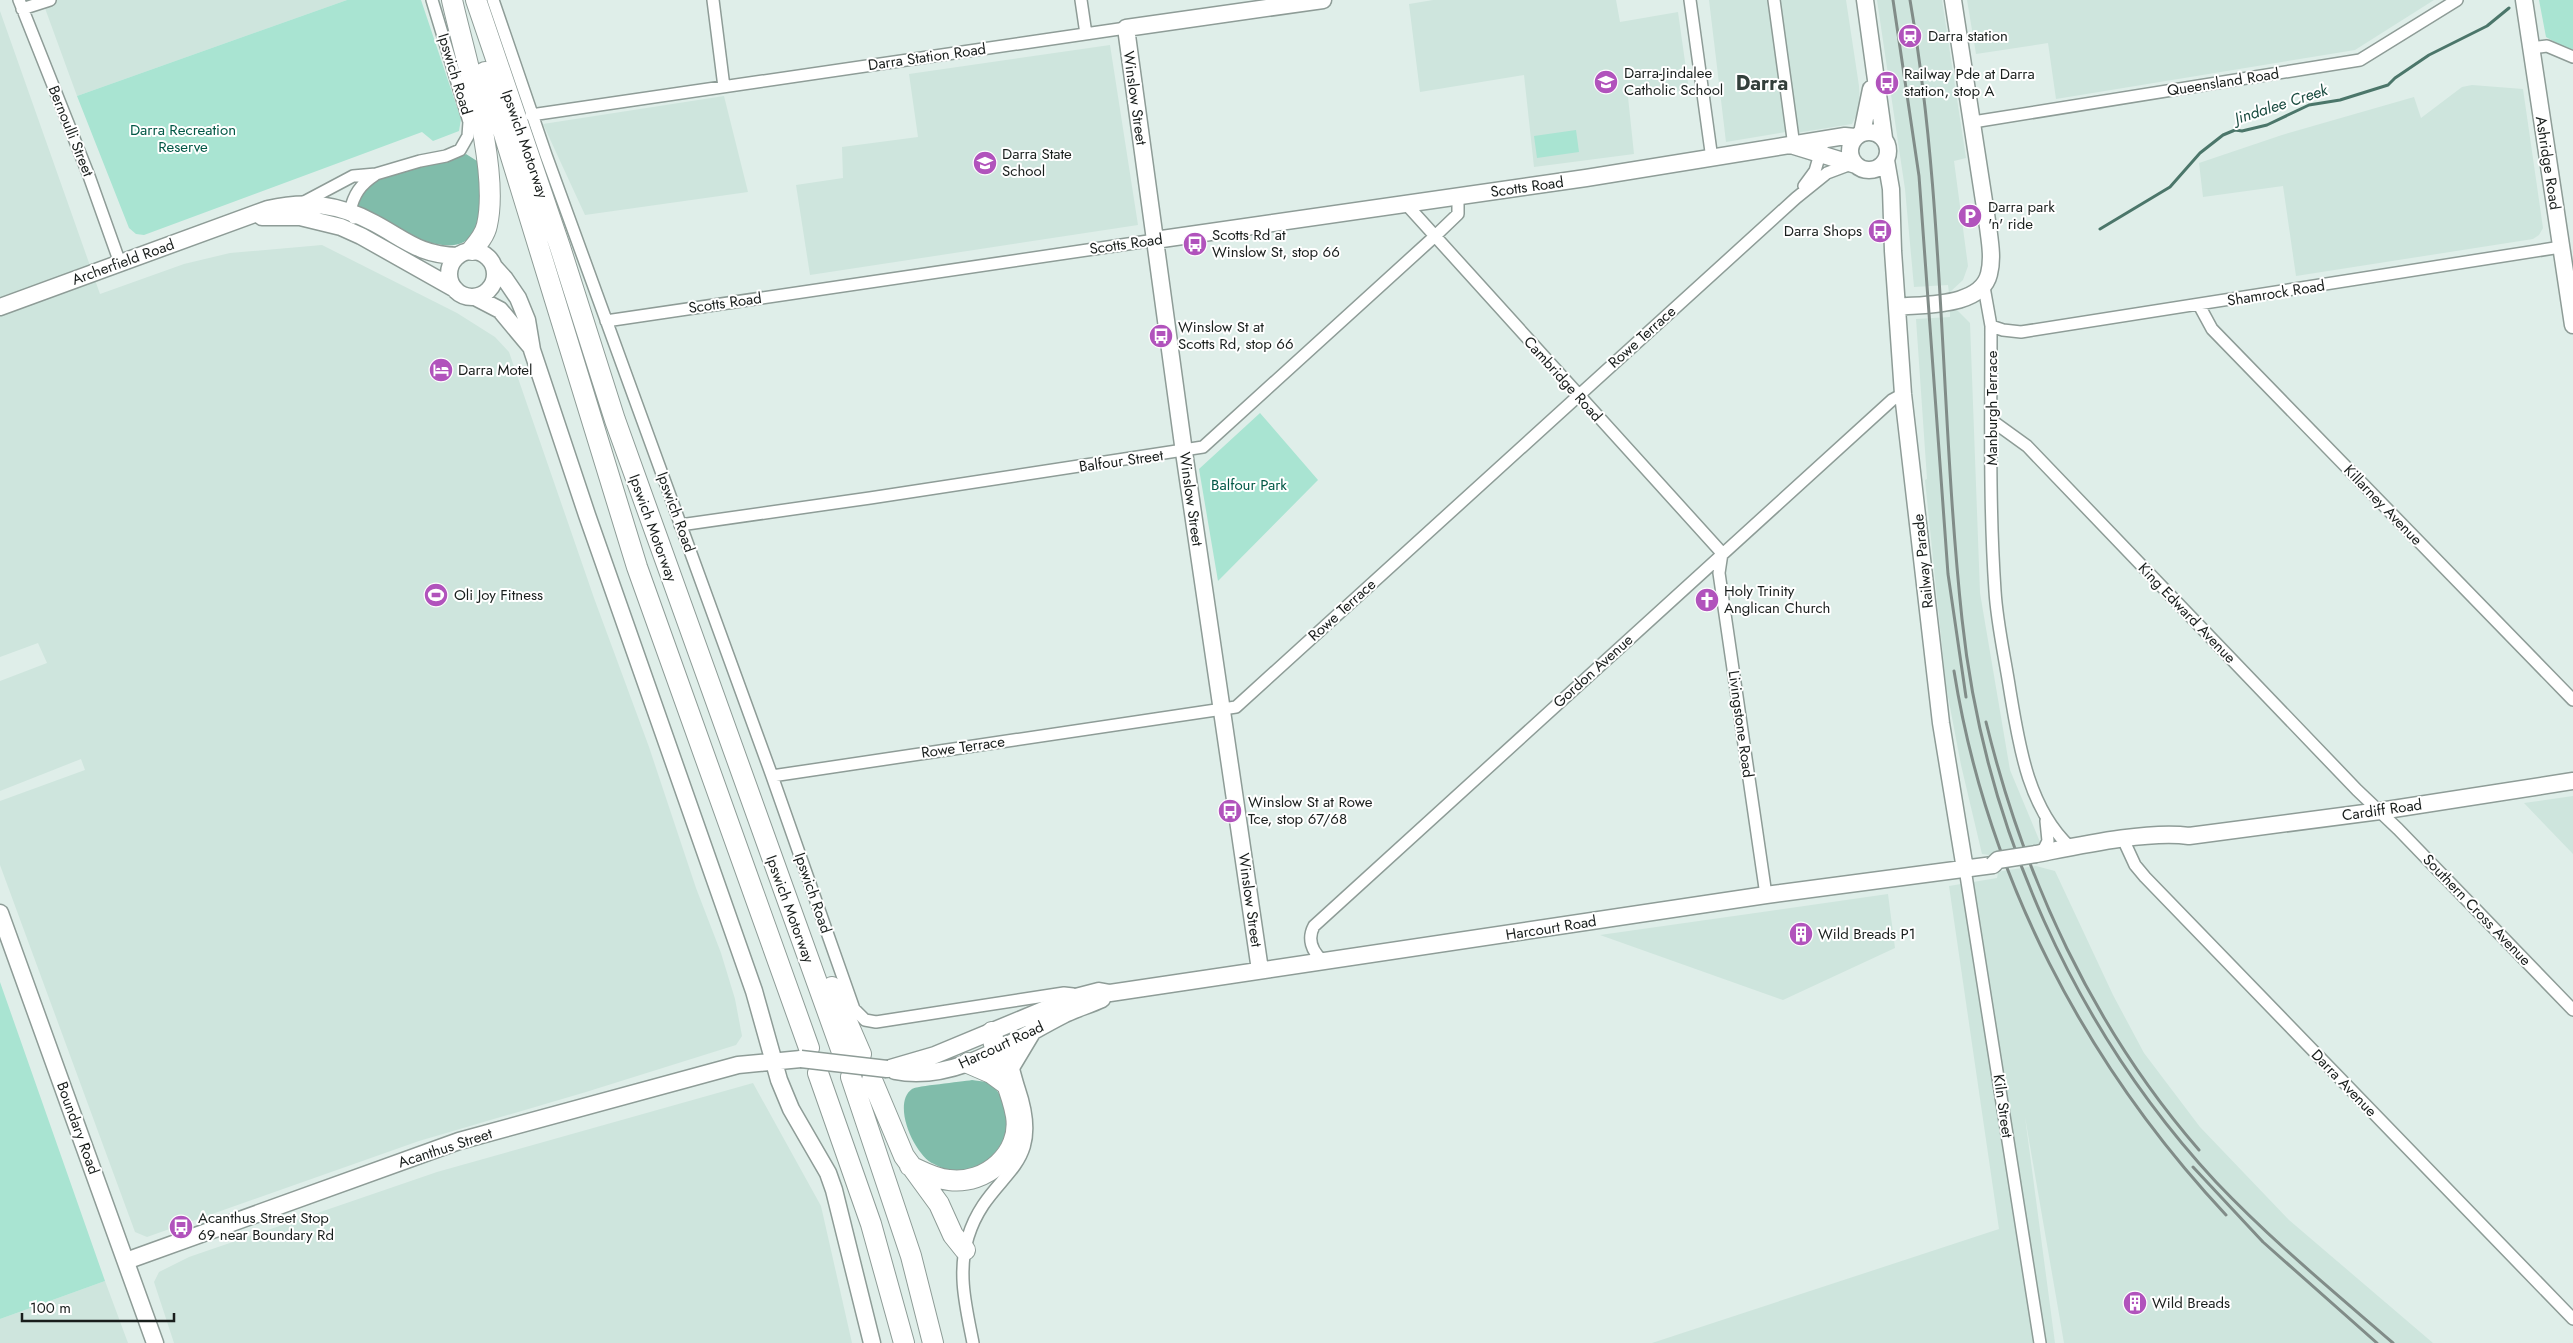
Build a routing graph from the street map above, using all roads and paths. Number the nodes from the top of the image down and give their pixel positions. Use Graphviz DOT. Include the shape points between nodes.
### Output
graph roads {
  1 [pos="50,0"];
  2 [pos="432,0"];
  3 [pos="452,0"];
  4 [pos="462,0"];
  5 [pos="476,0"];
  6 [pos="493,0"];
  7 [pos="713,0"];
  8 [pos="723,0"];
  9 [pos="1080,0"];
  10 [pos="1323,0"];
  11 [pos="1690,0"];
  12 [pos="1774,0"];
  13 [pos="1865,0"];
  14 [pos="1952,0"];
  15 [pos="2457,0"];
  16 [pos="2524,0"];
  17 [pos="20,4"];
  18 [pos="1268,4"];
  19 [pos="717,17"];
  20 [pos="1126,28"];
  21 [pos="1086,34"];
  22 [pos="2531,48"];
  23 [pos="2573,57"];
  24 [pos="1874,69"];
  25 [pos="724,86"];
  26 [pos="531,115"];
  27 [pos="1973,122"];
  28 [pos="1859,135"];
  29 [pos="1884,138"];
  30 [pos="1794,146"];
  31 [pos="1823,146"];
  32 [pos="1712,159"];
  33 [pos="1854,165"];
  34 [pos="1880,165"];
  35 [pos="376,174"];
  36 [pos="1458,197"];
  37 [pos="1796,198"];
  38 [pos="302,203"];
  39 [pos="1406,204"];
  40 [pos="350,211"];
  41 [pos="245,217"];
  42 [pos="361,236"];
  43 [pos="1434,237"];
  44 [pos="1155,240"];
  45 [pos="2561,247"];
  46 [pos="465,253"];
  47 [pos="120,263"];
  48 [pos="495,268"];
  49 [pos="1984,287"];
  50 [pos="455,289"];
  51 [pos="475,297"];
  52 [pos="2199,305"];
  53 [pos="0,307"];
  54 [pos="1897,307"];
  55 [pos="606,321"];
  56 [pos="2573,325"];
  57 [pos="1991,326"];
  58 [pos="532,350"];
  59 [pos="1903,394"];
  60 [pos="1578,395"];
  61 [pos="1991,420"];
  62 [pos="1184,452"];
  63 [pos="680,525"];
  64 [pos="1722,553"];
  65 [pos="2573,700"];
  66 [pos="1222,708"];
  67 [pos="772,776"];
  68 [pos="2573,781"];
  69 [pos="2380,811"];
  70 [pos="2044,814"];
  71 [pos="2126,845"];
  72 [pos="2070,847"];
  73 [pos="2038,856"];
  74 [pos="1965,869"];
  75 [pos="1766,895"];
  76 [pos="0,913"];
  77 [pos="1322,960"];
  78 [pos="1260,970"];
  79 [pos="1110,993"];
  80 [pos="1080,996"];
  81 [pos="2573,1010"];
  82 [pos="865,1020"];
  83 [pos="1033,1031"];
  84 [pos="996,1042"];
  85 [pos="805,1053"];
  86 [pos="851,1053"];
  87 [pos="772,1060"];
  88 [pos="968,1063"];
  89 [pos="818,1073"];
  90 [pos="879,1074"];
  91 [pos="1009,1075"];
  92 [pos="851,1077"];
  93 [pos="910,1166"];
  94 [pos="965,1250"];
  95 [pos="126,1262"];
  96 [pos="2573,1319"];
  97 [pos="155,1343"];
  98 [pos="872,1343"];
  99 [pos="904,1343"];
  100 [pos="934,1343"];
  101 [pos="973,1343"];
  102 [pos="2040,1343"];
  1 -- 17 [label="street"];
  2 -- 35 [label="street, Ipswich Road" via="469,122 468,136 460,150 446,156"];
  3 -- 46 [label="highway" via="478,112 488,173 487,226"];
  4 -- 85 [label="highway, Ipswich Motorway" via="637,567"];
  5 -- 86 [label="highway, Ipswich Motorway" via="615,420 800,934 814,945"];
  6 -- 26 [label="street, Ipswich Road"];
  7 -- 19 [label="street"];
  8 -- 19 [label="street"];
  9 -- 21 [label="street"];
  10 -- 18 [label="street, Darra Station Road"];
  11 -- 32 [label="street"];
  12 -- 30 [label="street"];
  13 -- 24 [label="street"];
  14 -- 27 [label="street, Manburgh Terrace"];
  15 -- 27 [label="street, Queensland Road" via="2360,60"];
  16 -- 22 [label="street, Ashridge Road"];
  17 -- 47 [label="street, Bernoulli Street"];
  18 -- 20 [label="street, Darra Station Road"];
  19 -- 25 [label="street"];
  20 -- 21 [label="street, Darra Station Road"];
  20 -- 44 [label="street, Winslow Street"];
  21 -- 25 [label="street, Darra Station Road"];
  22 -- 23 [label="street" via="2547,46"];
  22 -- 45 [label="street, Ashridge Road"];
  24 -- 28 [label="street"];
  24 -- 29 [label="street"];
  25 -- 26 [label="street, Darra Station Road"];
  26 -- 55 [label="street, Ipswich Road"];
  27 -- 49 [label="street, Manburgh Terrace" via="1990,254 1989,275"];
  28 -- 29 [label="street" via="1874,132"];
  28 -- 31 [label="street, Scotts Road" via="1845,136"];
  28 -- 33 [label="street" via="1850,148"];
  29 -- 34 [label="street" via="1888,148"];
  30 -- 31 [label="street, Scotts Road"];
  30 -- 32 [label="street, Scotts Road"];
  31 -- 33 [label="street, Scotts Road"];
  31 -- 37 [label="street, Rowe Terrace" via="1816,171"];
  32 -- 36 [label="street, Scotts Road"];
  33 -- 34 [label="street" via="1867,170"];
  33 -- 37 [label="street, Rowe Terrace" via="1827,173"];
  34 -- 54 [label="street, Railway Parade" via="1893,251"];
  35 -- 38 [label="street, Ipswich Road" via="354,176"];
  35 -- 40 [label="street, Ipswich Road" via="354,195"];
  36 -- 39 [label="street, Scotts Road"];
  36 -- 43 [label="street, Balfour Street" via="1458,214"];
  37 -- 60 [label="street, Rowe Terrace"];
  38 -- 40 [label="street, Archerfield Road"];
  38 -- 41 [label="street, Archerfield Road" via="268,208"];
  39 -- 43 [label="street, Cambridge Road"];
  39 -- 44 [label="street, Scotts Road"];
  40 -- 42 [label="street"];
  40 -- 46 [label="street, Archerfield Road" via="422,251 438,255"];
  41 -- 42 [label="street, Archerfield Road" via="300,217"];
  41 -- 47 [label="street, Archerfield Road"];
  42 -- 50 [label="street, Archerfield Road"];
  43 -- 60 [label="street, Cambridge Road"];
  43 -- 62 [label="street, Balfour Street" via="1213,439 1203,447"];
  44 -- 55 [label="street, Scotts Road"];
  44 -- 62 [label="street, Winslow Street"];
  45 -- 52 [label="street, Shamrock Road"];
  45 -- 56 [label="street, Ashridge Road"];
  46 -- 48 [label="street" via="486,255"];
  46 -- 50 [label="street" via="450,268 451,283"];
  47 -- 53 [label="street, Archerfield Road"];
  48 -- 51 [label="street" via="496,276 489,290"];
  48 -- 58 [label="street" via="518,298 527,320"];
  49 -- 54 [label="street" via="1963,299"];
  49 -- 57 [label="street, Manburgh Terrace"];
  50 -- 51 [label="street"];
  51 -- 58 [label="street" via="500,310"];
  52 -- 57 [label="street, Shamrock Road" via="2021,332"];
  52 -- 65 [label="street, Killarney Avenue" via="2212,329"];
  54 -- 59 [label="street, Railway Parade"];
  55 -- 63 [label="street, Ipswich Road"];
  57 -- 61 [label="street, Manburgh Terrace"];
  58 -- 87 [label="street" via="754,991"];
  59 -- 64 [label="street, Gordon Avenue" via="1892,400"];
  59 -- 74 [label="street, Railway Parade" via="1941,723"];
  60 -- 64 [label="street, Cambridge Road"];
  60 -- 66 [label="street, Rowe Terrace" via="1236,707"];
  61 -- 69 [label="street, King Edward Avenue" via="2027,446"];
  61 -- 70 [label="street, Manburgh Terrace" via="1994,573 1998,611 2022,755"];
  62 -- 63 [label="street, Balfour Street"];
  62 -- 66 [label="street, Winslow Street"];
  63 -- 67 [label="street, Ipswich Road"];
  64 -- 75 [label="street, Livingstone Road" via="1719,574"];
  64 -- 77 [label="street, Gordon Avenue" via="1314,926 1311,944"];
  66 -- 67 [label="street, Rowe Terrace"];
  66 -- 78 [label="street, Winslow Street"];
  67 -- 82 [label="street, Ipswich Road" via="848,996 854,1009"];
  68 -- 69 [label="street, Cardiff Road"];
  69 -- 71 [label="street, Cardiff Road" via="2190,836 2178,834"];
  69 -- 81 [label="street, Southern Cross Avenue"];
  70 -- 72 [label="street, Manburgh Terrace" via="2060,839"];
  70 -- 73 [label="street, Manburgh Terrace" via="2048,841"];
  71 -- 72 [label="street, Cardiff Road"];
  71 -- 73 [label="street, Cardiff Road"];
  71 -- 96 [label="street, Darra Avenue" via="2145,877"];
  72 -- 73 [label="street, Cardiff Road"];
  73 -- 74 [label="street, Harcourt Road, bridge" via="1998,860 1993,865"];
  74 -- 75 [label="street, Harcourt Road"];
  74 -- 102 [label="street, Kiln Street"];
  75 -- 77 [label="street, Harcourt Road"];
  76 -- 95 [label="street, Boundary Road"];
  77 -- 78 [label="street, Harcourt Road"];
  78 -- 79 [label="street, Harcourt Road"];
  79 -- 80 [label="street, Harcourt Road" via="1099,991"];
  79 -- 83 [label="street, Harcourt Road"];
  80 -- 82 [label="street, Harcourt Road" via="1064,994 876,1022"];
  80 -- 84 [label="street, Harcourt Road"];
  83 -- 84 [label="street, Harcourt Road"];
  83 -- 91 [label="street"];
  84 -- 88 [label="street, Harcourt Road"];
  84 -- 90 [label="street, Harcourt Road"];
  84 -- 91 [label="highway"];
  85 -- 87 [label="street, Harcourt Road"];
  85 -- 90 [label="street, Harcourt Road, bridge"];
  87 -- 95 [label="street, Acanthus Street" via="738,1065 459,1140"];
  87 -- 98 [label="street" via="791,1109 834,1190"];
  88 -- 90 [label="street, Harcourt Road" via="924,1074"];
  88 -- 91 [label="highway" via="991,1073"];
  89 -- 99 [label="highway" via="860,1191"];
  90 -- 93 [label="highway" via="889,1124"];
  91 -- 93 [label="highway" via="1017,1127 1014,1140 1000,1163 977,1177 951,1181"];
  91 -- 94 [label="street" via="1026,1110 1026,1143 1013,1170 982,1206"];
  92 -- 100 [label="highway" via="912,1256"];
  93 -- 94 [label="highway" via="939,1204 953,1235"];
  94 -- 101 [label="street" via="962,1276"];
  95 -- 97 [label="street, Boundary Road"];
}
